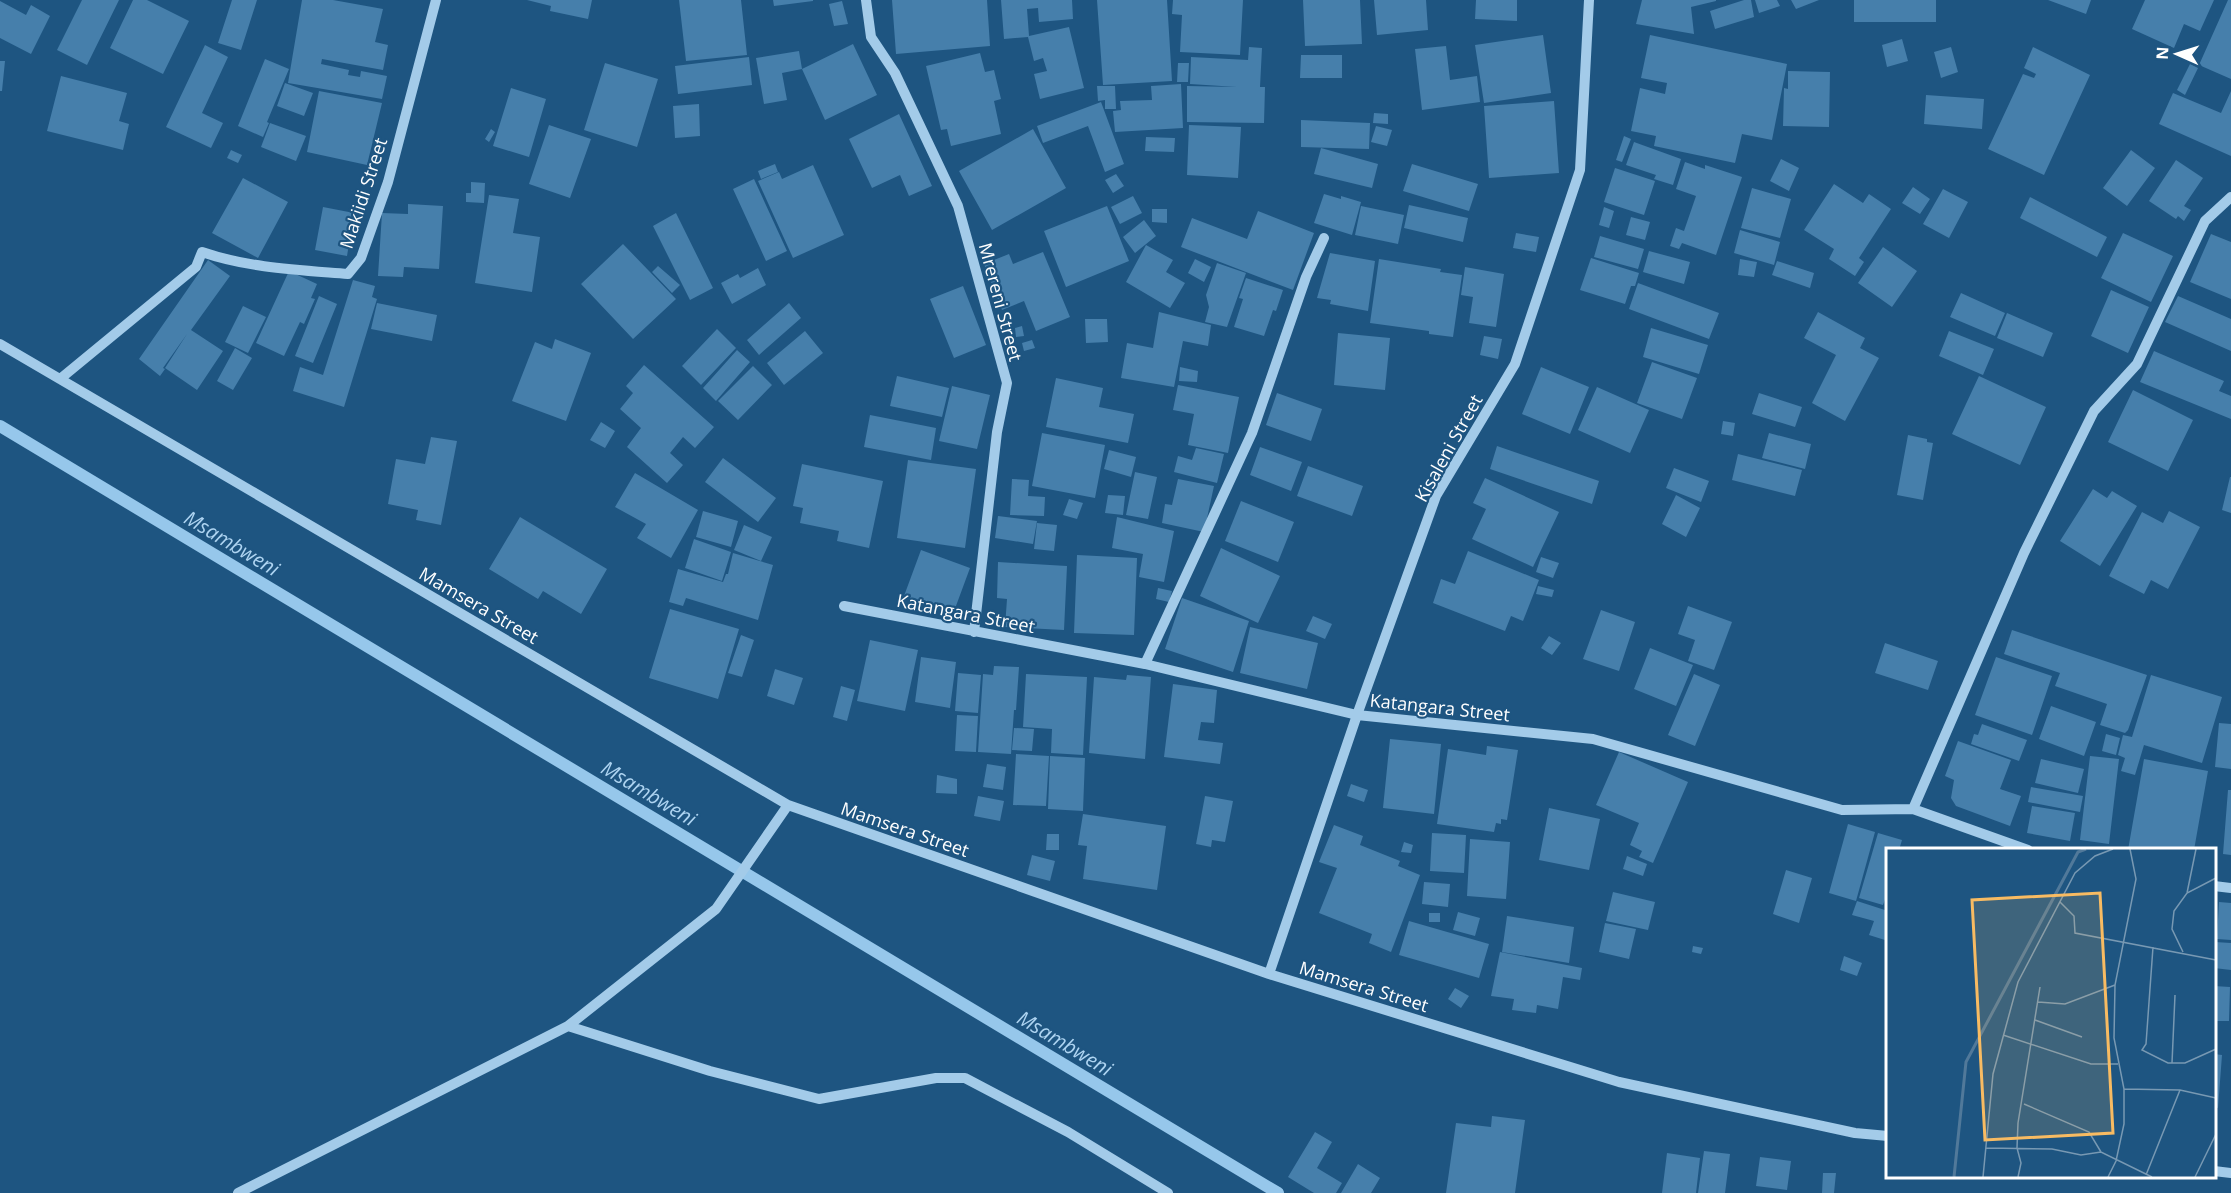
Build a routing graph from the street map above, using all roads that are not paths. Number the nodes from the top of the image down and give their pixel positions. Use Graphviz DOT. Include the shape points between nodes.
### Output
graph roads {
  1 [pos="436,0"];
  2 [pos="866,0"];
  3 [pos="1589,0"];
  4 [pos="2231,197"];
  5 [pos="1324,238"];
  6 [pos="0,344"];
  7 [pos="60,379"];
  8 [pos="844,606"];
  9 [pos="975,632"];
  10 [pos="1145,664"];
  11 [pos="1357,716"];
  12 [pos="788,805"];
  13 [pos="1913,809"];
  14 [pos="2025,848"];
  15 [pos="2216,886"];
  16 [pos="2231,888"];
  17 [pos="1269,974"];
  18 [pos="568,1026"];
  19 [pos="1886,1136"];
  20 [pos="2216,1172"];
  21 [pos="2231,1173"];
  22 [pos="238,1193"];
  23 [pos="1168,1193"];
  1 -- 7 [label="street, Makiidi Street" via="388,182 362,258 348,274 249,264 202,252 196,267"];
  2 -- 9 [label="street, Mrereni Street" via="871,37 895,73 958,206 1006,383"];
  3 -- 11 [label="street, Kisaleni Street" via="1580,170 1515,364 1436,496"];
  4 -- 13 [label="street" via="2205,221 2137,364 2094,411 2025,554"];
  5 -- 10 [label="street" via="1306,277 1252,434"];
  6 -- 7 [label="street, Mamsera Street"];
  7 -- 12 [label="street, Mamsera Street"];
  8 -- 9 [label="street, Katangara Street"];
  9 -- 10 [label="street, Katangara Street"];
  10 -- 11 [label="street, Katangara Street"];
  11 -- 13 [label="street, Katangara Street" via="1593,739 1842,810"];
  11 -- 17 [label="street, Kisaleni Street"];
  12 -- 17 [label="street, Mamsera Street"];
  12 -- 18 [label="street" via="716,909"];
  13 -- 14 [label="street, Katangara Street"];
  15 -- 16 [label="street"];
  17 -- 19 [label="street, Mamsera Street" via="1619,1082 1855,1133"];
  18 -- 22 [label="street"];
  18 -- 23 [label="street" via="710,1071 819,1099 936,1078 965,1078 1068,1132"];
  20 -- 21 [label="street"];
}
